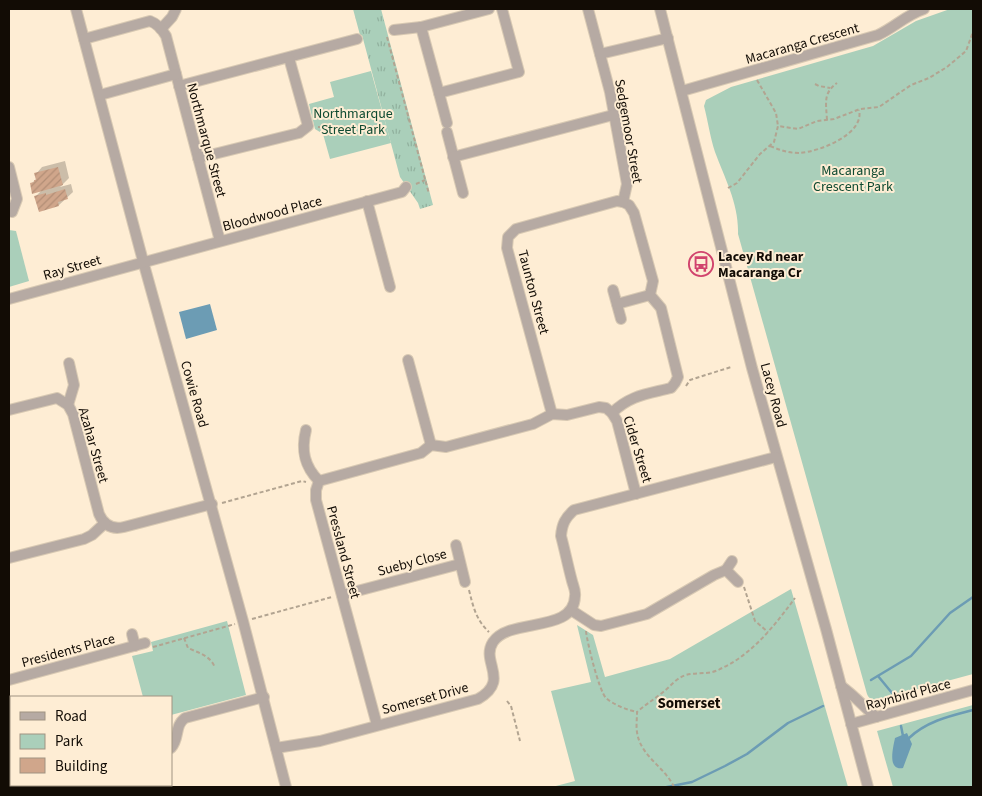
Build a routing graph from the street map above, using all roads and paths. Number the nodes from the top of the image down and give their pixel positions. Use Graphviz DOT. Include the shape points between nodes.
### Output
graph roads {
  1 [pos="76,9"];
  2 [pos="176,9"];
  3 [pos="489,9"];
  4 [pos="502,9"];
  5 [pos="588,9"];
  6 [pos="660,9"];
  7 [pos="924,9"];
  8 [pos="421,27"];
  9 [pos="161,28"];
  10 [pos="394,30"];
  11 [pos="973,32"];
  12 [pos="668,38"];
  13 [pos="84,39"];
  14 [pos="357,40"];
  15 [pos="600,54"];
  16 [pos="289,58"];
  17 [pos="752,71"];
  18 [pos="176,74"];
  19 [pos="837,83"];
  20 [pos="814,84"];
  21 [pos="179,86"];
  22 [pos="830,88"];
  23 [pos="682,91"];
  24 [pos="439,93"];
  25 [pos="100,95"];
  26 [pos="859,110"];
  27 [pos="613,115"];
  28 [pos="827,120"];
  29 [pos="308,126"];
  30 [pos="778,126"];
  31 [pos="338,128"];
  32 [pos="770,146"];
  33 [pos="453,157"];
  34 [pos="198,158"];
  35 [pos="9,167"];
  36 [pos="406,187"];
  37 [pos="728,188"];
  38 [pos="463,193"];
  39 [pos="429,194"];
  40 [pos="367,201"];
  41 [pos="623,202"];
  42 [pos="12,212"];
  43 [pos="220,241"];
  44 [pos="143,262"];
  45 [pos="390,287"];
  46 [pos="613,290"];
  47 [pos="650,295"];
  48 [pos="9,299"];
  49 [pos="617,304"];
  50 [pos="620,319"];
  51 [pos="408,360"];
  52 [pos="69,363"];
  53 [pos="731,367"];
  54 [pos="686,386"];
  55 [pos="68,405"];
  56 [pos="9,410"];
  57 [pos="612,413"];
  58 [pos="552,414"];
  59 [pos="306,430"];
  60 [pos="430,445"];
  61 [pos="776,457"];
  62 [pos="318,482"];
  63 [pos="636,494"];
  64 [pos="216,504"];
  65 [pos="105,523"];
  66 [pos="456,545"];
  67 [pos="9,558"];
  68 [pos="732,561"];
  69 [pos="460,564"];
  70 [pos="726,570"];
  71 [pos="465,582"];
  72 [pos="738,582"];
  73 [pos="342,595"];
  74 [pos="795,598"];
  75 [pos="571,610"];
  76 [pos="250,620"];
  77 [pos="237,623"];
  78 [pos="586,630"];
  79 [pos="768,632"];
  80 [pos="132,634"];
  81 [pos="498,637"];
  82 [pos="184,638"];
  83 [pos="140,645"];
  84 [pos="215,668"];
  85 [pos="9,680"];
  86 [pos="841,686"];
  87 [pos="973,690"];
  88 [pos="264,697"];
  89 [pos="507,701"];
  90 [pos="637,712"];
  91 [pos="876,717"];
  92 [pos="851,724"];
  93 [pos="377,725"];
  94 [pos="520,741"];
  95 [pos="172,746"];
  96 [pos="276,748"];
  97 [pos="286,787"];
  98 [pos="674,787"];
  99 [pos="868,787"];
  1 -- 13 [label="street, Cowie Road"];
  2 -- 9 [label="street"];
  3 -- 8 [label="street"];
  4 -- 24 [label="street" via="519,72"];
  5 -- 15 [label="street, Sedgemoor Street"];
  6 -- 12 [label="street, Lacey Road"];
  7 -- 17 [label="street, Macaranga Crescent" via="910,14 878,36"];
  8 -- 10 [label="street"];
  8 -- 24 [label="street"];
  9 -- 13 [label="street" via="150,21"];
  9 -- 18 [label="street, Northmarque Street"];
  10 -- 39 [label="path" via="386,32"];
  11 -- 26 [label="path" via="966,51 947,67 911,85 879,108"];
  12 -- 15 [label="street"];
  12 -- 23 [label="street, Lacey Road"];
  13 -- 25 [label="street, Cowie Road"];
  14 -- 16 [label="street"];
  15 -- 27 [label="street, Sedgemoor Street"];
  16 -- 21 [label="street"];
  16 -- 29 [label="street"];
  17 -- 23 [label="street, Macaranga Crescent"];
  17 -- 30 [label="path" via="776,113"];
  18 -- 21 [label="street, Northmarque Street"];
  18 -- 25 [label="street, Northmarque Street"];
  19 -- 22 [label="path"];
  20 -- 22 [label="path"];
  21 -- 34 [label="street, Northmarque Street"];
  22 -- 28 [label="path" via="826,103"];
  23 -- 61 [label="street, Lacey Road"];
  24 -- 33 [label="street"];
  25 -- 44 [label="street, Cowie Road"];
  26 -- 28 [label="path"];
  26 -- 32 [label="path" via="858,120 841,140 802,153 787,153"];
  27 -- 33 [label="street"];
  27 -- 41 [label="street, Sedgemoor Street" via="627,184"];
  28 -- 30 [label="path" via="798,129"];
  29 -- 31 [label="path"];
  29 -- 34 [label="street" via="299,133"];
  30 -- 32 [label="path"];
  32 -- 37 [label="path" via="737,183"];
  33 -- 38 [label="street"];
  34 -- 43 [label="street, Northmarque Street"];
  35 -- 42 [label="street" via="17,199"];
  36 -- 40 [label="street, Bloodwood Place" via="402,192"];
  40 -- 43 [label="street, Bloodwood Place"];
  40 -- 45 [label="street"];
  41 -- 47 [label="street, Sedgemoor Street" via="634,213 653,281"];
  41 -- 58 [label="street, Taunton Street" via="516,229 508,237 507,248"];
  43 -- 44 [label="street, Bloodwood Place"];
  44 -- 48 [label="street, Ray Street"];
  44 -- 64 [label="street, Cowie Road"];
  46 -- 49 [label="street"];
  47 -- 49 [label="street"];
  47 -- 57 [label="street" via="661,308 678,377 671,388 629,399"];
  49 -- 50 [label="street"];
  51 -- 60 [label="street"];
  52 -- 55 [label="street" via="74,385"];
  53 -- 54 [label="path" via="690,380"];
  55 -- 56 [label="street, Azahar Street" via="57,398"];
  55 -- 65 [label="street, Azahar Street" via="99,514"];
  57 -- 58 [label="street" via="599,407 567,415"];
  57 -- 63 [label="street, Cider Street" via="617,421"];
  58 -- 60 [label="street" via="533,424 455,445"];
  59 -- 62 [label="street" via="303,445 307,464"];
  60 -- 62 [label="street" via="421,454"];
  61 -- 63 [label="street"];
  61 -- 86 [label="street, Lacey Road"];
  62 -- 64 [label="path" via="302,481"];
  62 -- 73 [label="street, Pressland Street" via="316,500"];
  63 -- 75 [label="street" via="574,510 566,518 561,536 575,596"];
  64 -- 65 [label="street" via="120,528"];
  64 -- 88 [label="street, Cowie Road"];
  65 -- 67 [label="street" via="84,539"];
  66 -- 69 [label="street, Sueby Close"];
  68 -- 70 [label="street"];
  69 -- 71 [label="street, Sueby Close"];
  69 -- 73 [label="street, Sueby Close"];
  70 -- 72 [label="street"];
  70 -- 75 [label="street" via="647,614 601,626"];
  71 -- 81 [label="path" via="482,625"];
  72 -- 79 [label="path" via="746,589 755,621"];
  73 -- 76 [label="path"];
  73 -- 93 [label="street, Pressland Street"];
  74 -- 79 [label="path"];
  75 -- 81 [label="street" via="559,619"];
  77 -- 82 [label="path"];
  78 -- 90 [label="path" via="605,697"];
  79 -- 90 [label="path" via="720,670 686,675"];
  80 -- 83 [label="street, Presidents Place"];
  81 -- 93 [label="street, Somerset Drive" via="492,643 490,653 494,677 488,693 478,699"];
  82 -- 83 [label="path" via="150,648"];
  82 -- 84 [label="path" via="188,648 204,654 213,661"];
  83 -- 85 [label="street, Presidents Place"];
  86 -- 91 [label="street"];
  86 -- 92 [label="street, Lacey Road"];
  87 -- 91 [label="street, Raynbird Place"];
  88 -- 95 [label="street" via="185,718 177,727"];
  88 -- 96 [label="street, Cowie Road"];
  89 -- 94 [label="path"];
  90 -- 98 [label="path" via="637,733 641,744"];
  91 -- 92 [label="street, Raynbird Place"];
  92 -- 99 [label="street, Lacey Road"];
  93 -- 96 [label="street, Somerset Drive" via="308,744"];
  96 -- 97 [label="street, Cowie Road"];
}
